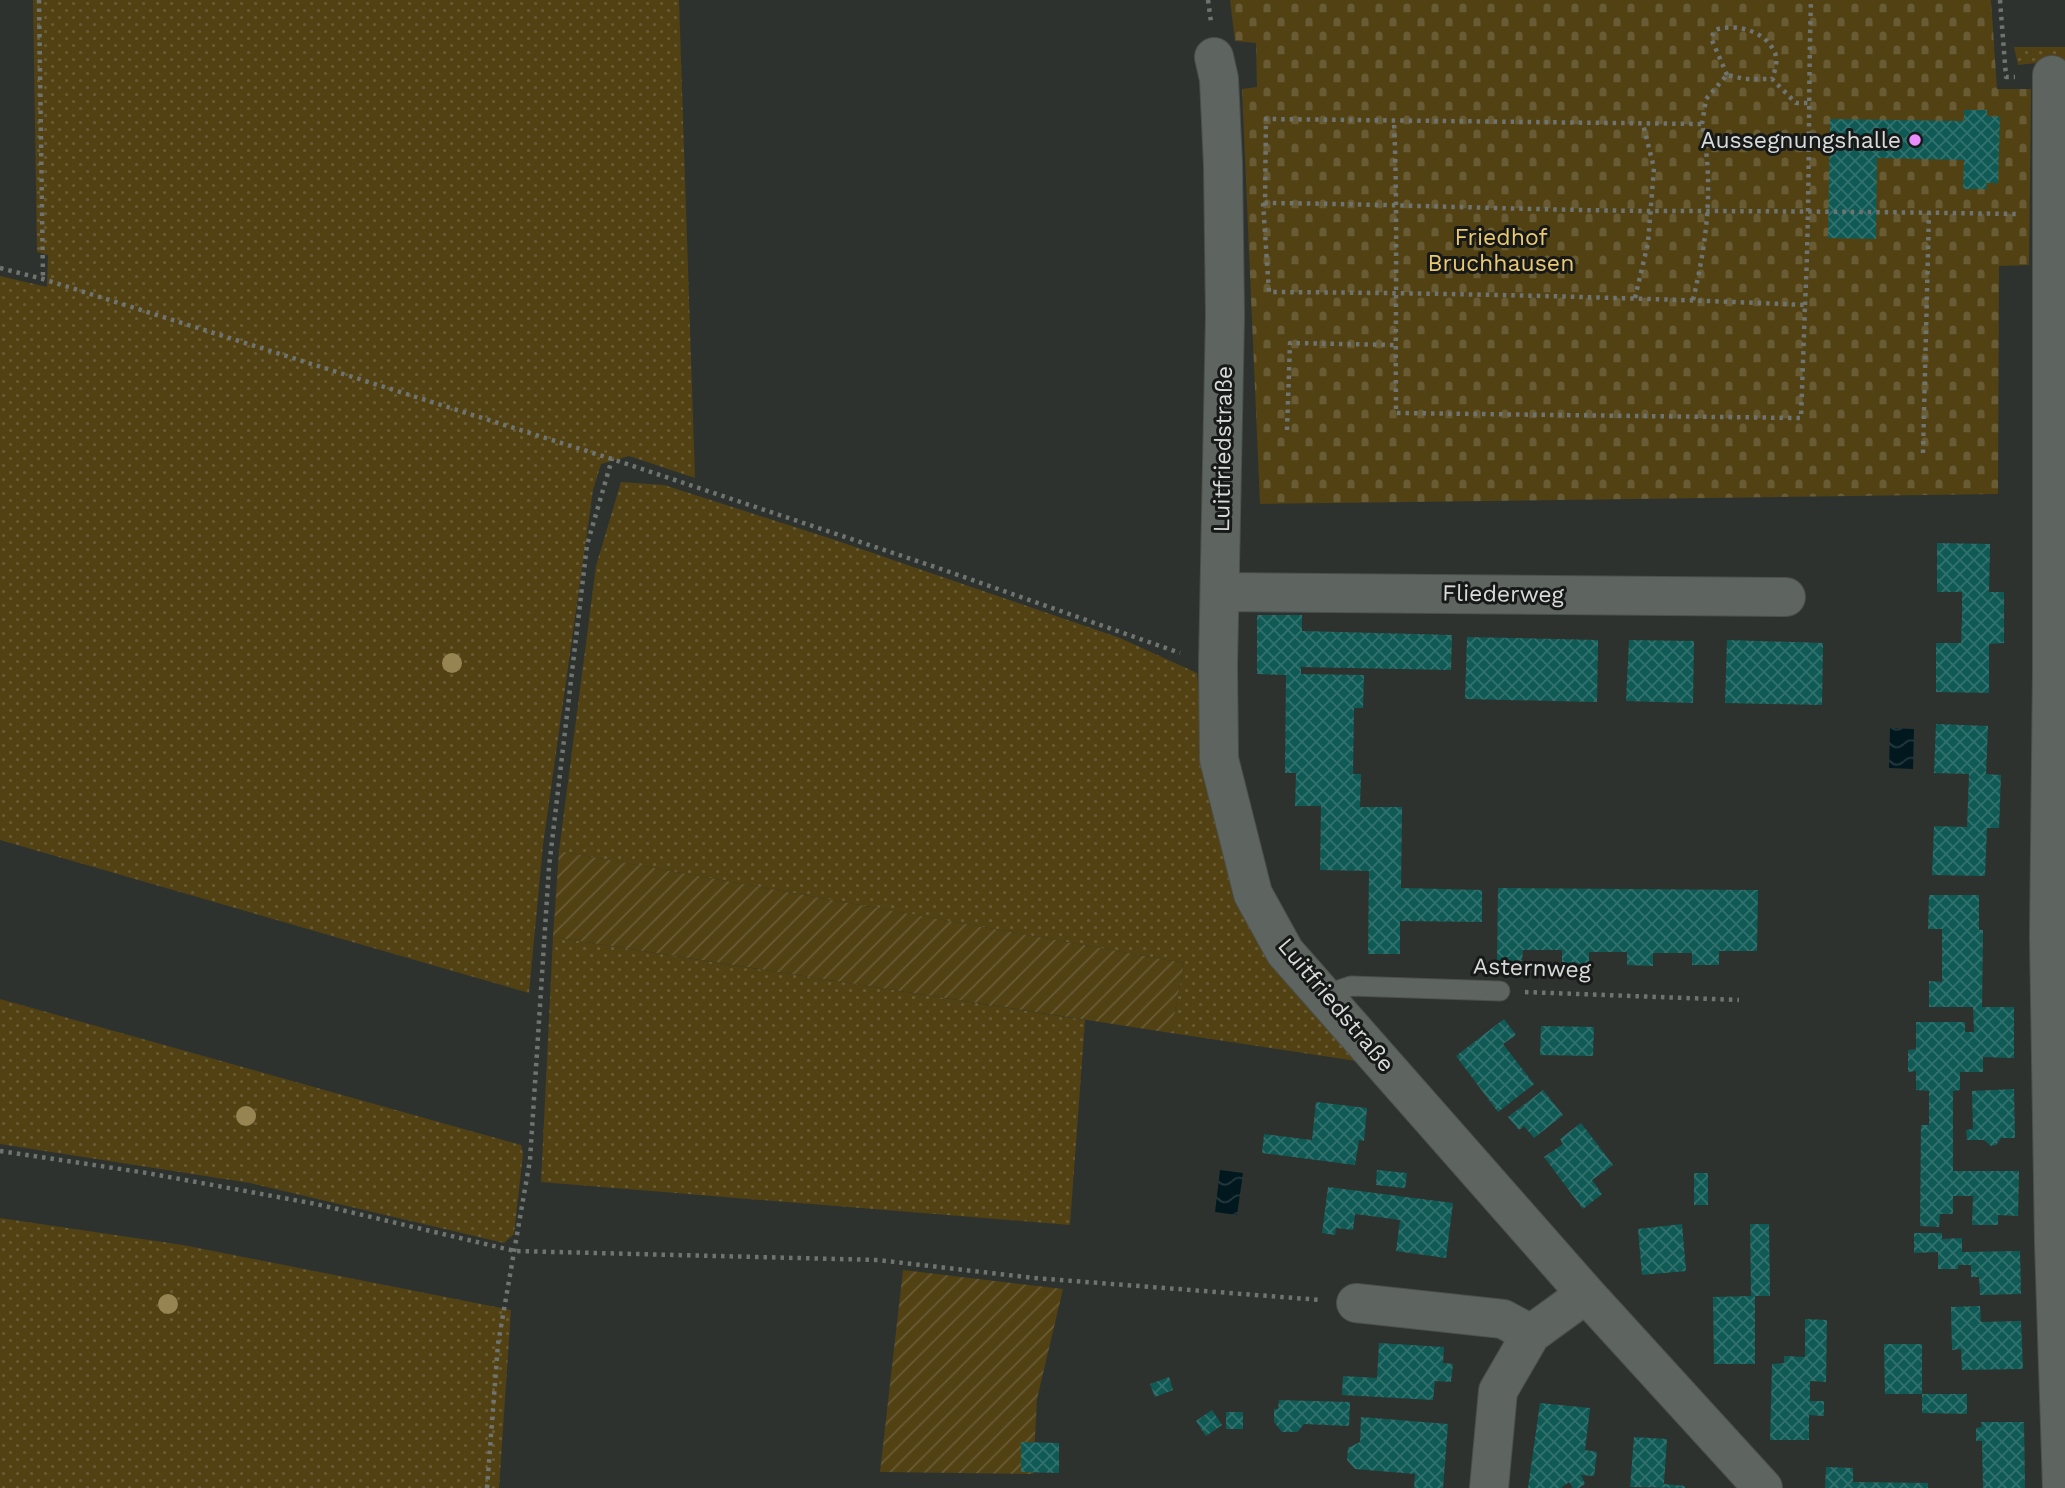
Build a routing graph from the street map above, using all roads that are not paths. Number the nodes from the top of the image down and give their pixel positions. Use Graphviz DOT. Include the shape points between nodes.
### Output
graph roads {
  1 [pos="1214,57"];
  2 [pos="2052,75"];
  3 [pos="1220,592"];
  4 [pos="1786,597"];
  5 [pos="2058,693"];
  6 [pos="1500,991"];
  7 [pos="1324,995"];
  8 [pos="1586,1294"];
  9 [pos="1356,1303"];
  10 [pos="1531,1334"];
  11 [pos="1489,1488"];
  12 [pos="1763,1488"];
  13 [pos="2062,1488"];
  1 -- 3 [label="street, Luitfriedstraße" via="1219,79 1226,316"];
  2 -- 5 [label="street"];
  3 -- 4 [label="street, Fliederweg"];
  3 -- 7 [label="street, Luitfriedstraße" via="1219,759 1243,854 1254,894 1285,952"];
  5 -- 13 [label="street" via="2050,1013"];
  6 -- 7 [label="lane, Asternweg" via="1351,986"];
  7 -- 8 [label="street, Luitfriedstraße"];
  8 -- 10 [label="street"];
  8 -- 12 [label="street, Luitfriedstraße"];
  9 -- 10 [label="street" via="1503,1319"];
  10 -- 11 [label="street" via="1498,1391"];
}
